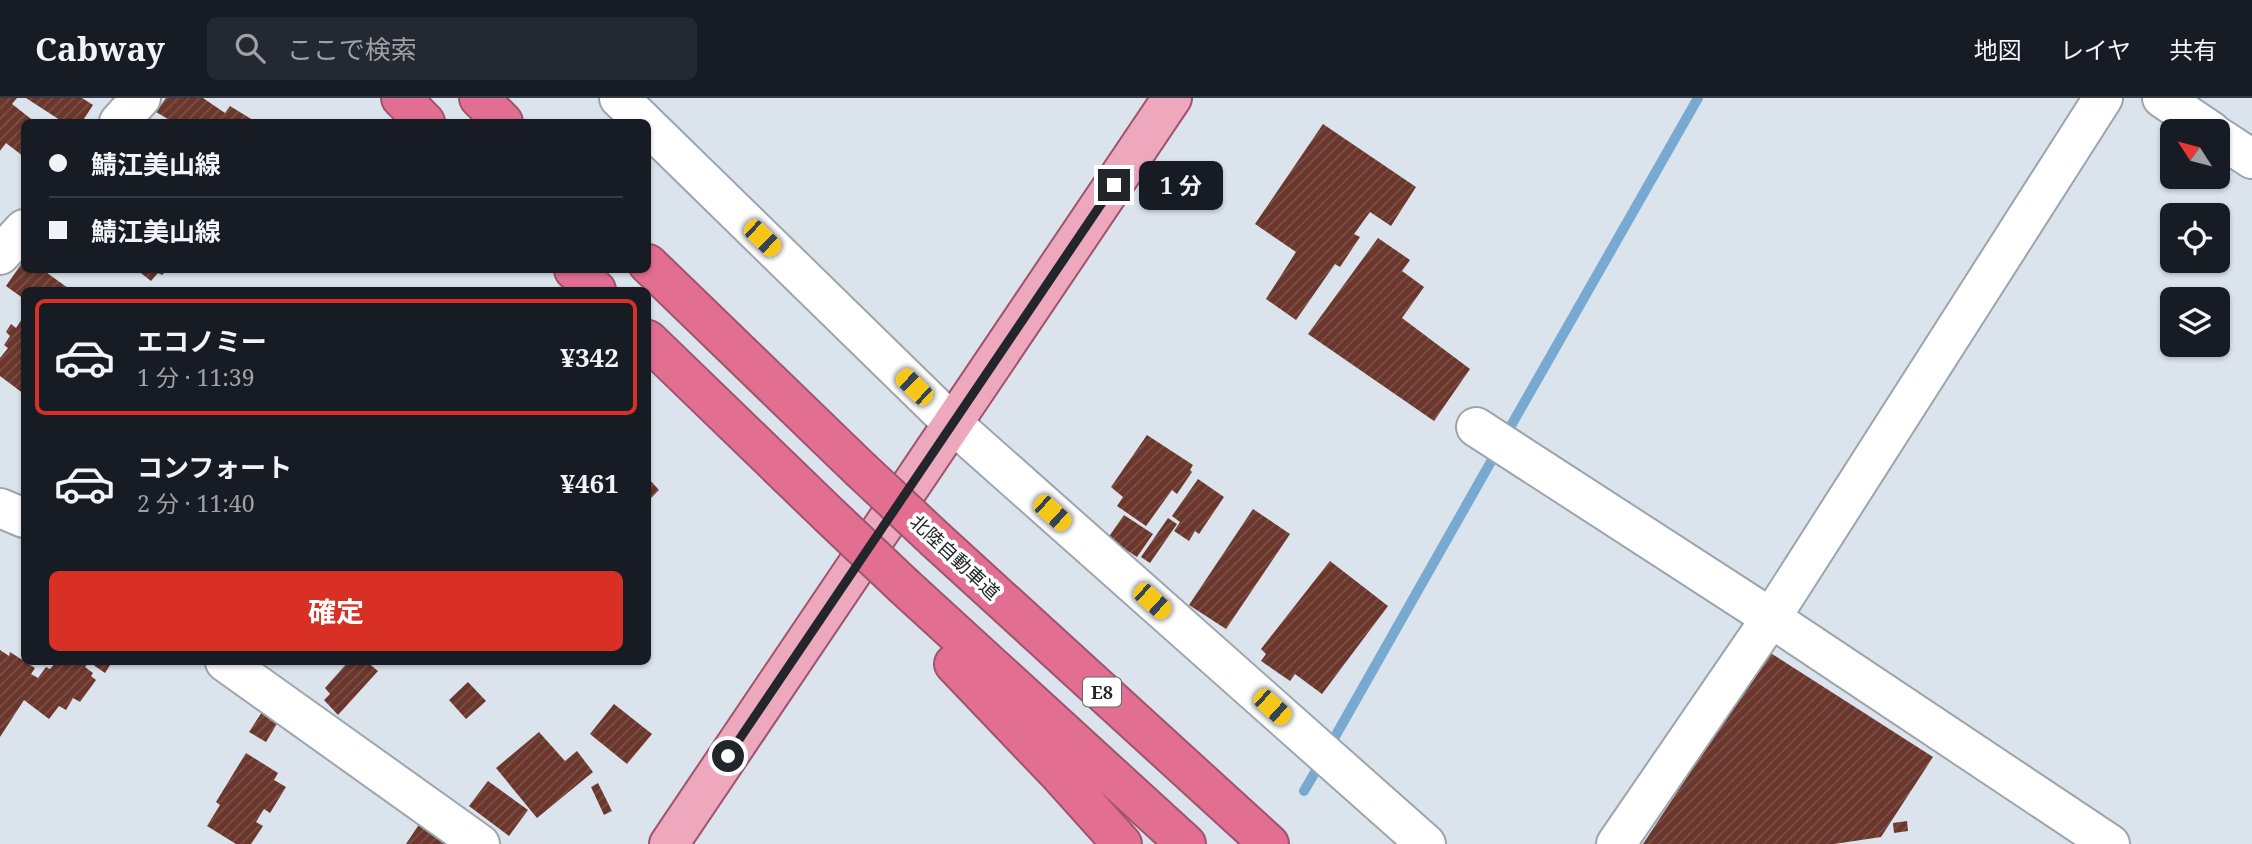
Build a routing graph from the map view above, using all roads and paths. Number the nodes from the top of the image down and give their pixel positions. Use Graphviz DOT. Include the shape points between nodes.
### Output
graph roads {
  1 [pos="141,98"];
  2 [pos="401,98"];
  3 [pos="479,98"];
  4 [pos="619,98"];
  5 [pos="1172,98"];
  6 [pos="2102,98"];
  7 [pos="2162,98"];
  8 [pos="122,119"];
  9 [pos="422,119"];
  10 [pos="500,119"];
  11 [pos="641,119"];
  12 [pos="2193,119"];
  13 [pos="651,129"];
  14 [pos="2230,145"];
  15 [pos="2252,159"];
  16 [pos="651,267"];
  17 [pos="566,273"];
  18 [pos="577,273"];
  19 [pos="579,287"];
  20 [pos="593,287"];
  21 [pos="651,344"];
  22 [pos="651,361"];
  23 [pos="953,424"];
  24 [pos="1476,428"];
  25 [pos="0,508"];
  26 [pos="21,517"];
  27 [pos="824,522"];
  28 [pos="898,593"];
  29 [pos="1770,618"];
  30 [pos="229,665"];
  31 [pos="1263,838"];
  32 [pos="480,844"];
  33 [pos="668,844"];
  34 [pos="1122,844"];
  35 [pos="1186,844"];
  36 [pos="1426,844"];
  37 [pos="1616,844"];
  38 [pos="2110,844"];
  1 -- 8 [label="street"];
  2 -- 9 [label="highway"];
  3 -- 10 [label="highway"];
  4 -- 11 [label="street"];
  5 -- 23 [label="main road"];
  6 -- 29 [label="street"];
  7 -- 12 [label="street"];
  13 -- 23 [label="street"];
  14 -- 15 [label="street"];
  16 -- 31 [label="highway, 北陸自動車道 / E8, bridge" via="936,540"];
  17 -- 19 [label="highway"];
  18 -- 20 [label="highway"];
  21 -- 27 [label="highway"];
  22 -- 27 [label="highway"];
  23 -- 33 [label="main road"];
  23 -- 36 [label="street"];
  24 -- 29 [label="street"];
  25 -- 26 [label="street"];
  27 -- 28 [label="highway"];
  28 -- 34 [label="highway"];
  28 -- 35 [label="highway"];
  29 -- 37 [label="street"];
  29 -- 38 [label="street"];
  30 -- 32 [label="street"];
}
